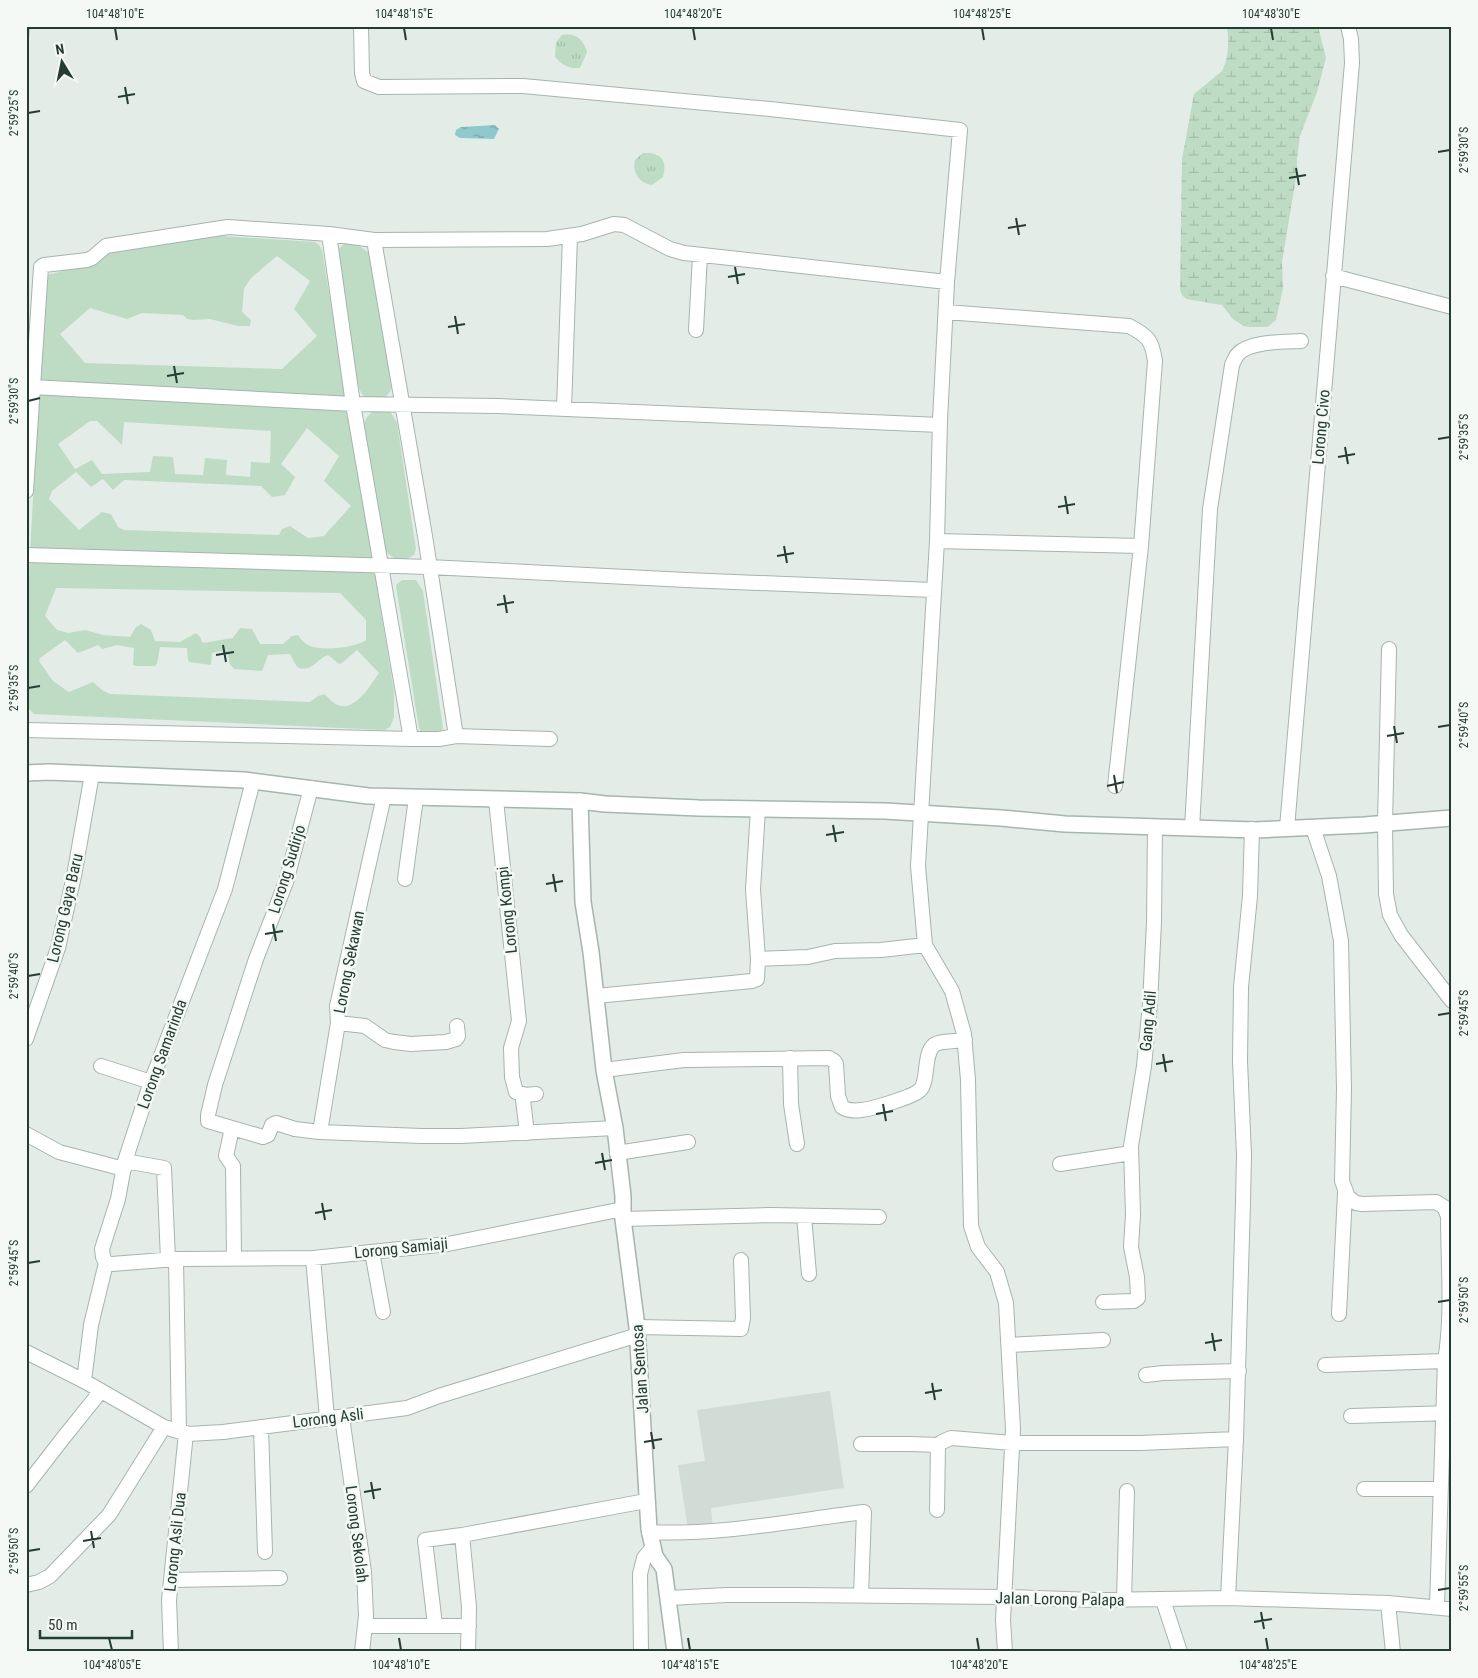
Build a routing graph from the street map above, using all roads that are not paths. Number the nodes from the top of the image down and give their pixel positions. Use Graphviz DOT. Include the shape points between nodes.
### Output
graph roads {
  1 [pos="361,26"];
  2 [pos="1348,26"];
  3 [pos="329,234"];
  4 [pos="570,236"];
  5 [pos="374,240"];
  6 [pos="700,255"];
  7 [pos="1333,276"];
  8 [pos="947,282"];
  9 [pos="1452,307"];
  10 [pos="946,312"];
  11 [pos="696,330"];
  12 [pos="1301,341"];
  13 [pos="32,387"];
  14 [pos="353,404"];
  15 [pos="401,405"];
  16 [pos="564,409"];
  17 [pos="940,425"];
  18 [pos="26,491"];
  19 [pos="937,541"];
  20 [pos="1141,546"];
  21 [pos="26,555"];
  22 [pos="381,567"];
  23 [pos="429,567"];
  24 [pos="933,590"];
  25 [pos="1389,649"];
  26 [pos="26,730"];
  27 [pos="456,736"];
  28 [pos="550,739"];
  29 [pos="412,740"];
  30 [pos="26,773"];
  31 [pos="92,774"];
  32 [pos="253,781"];
  33 [pos="1115,786"];
  34 [pos="311,788"];
  35 [pos="384,796"];
  36 [pos="416,798"];
  37 [pos="496,800"];
  38 [pos="580,801"];
  39 [pos="758,809"];
  40 [pos="922,813"];
  41 [pos="1452,818"];
  42 [pos="1385,824"];
  43 [pos="1154,827"];
  44 [pos="1192,828"];
  45 [pos="1287,828"];
  46 [pos="1313,828"];
  47 [pos="1252,830"];
  48 [pos="405,879"];
  49 [pos="925,946"];
  50 [pos="758,959"];
  51 [pos="596,996"];
  52 [pos="1452,1001"];
  53 [pos="338,1023"];
  54 [pos="457,1026"];
  55 [pos="26,1039"];
  56 [pos="965,1040"];
  57 [pos="790,1058"];
  58 [pos="101,1066"];
  59 [pos="604,1070"];
  60 [pos="151,1082"];
  61 [pos="232,1128"];
  62 [pos="615,1128"];
  63 [pos="320,1132"];
  64 [pos="527,1133"];
  65 [pos="26,1134"];
  66 [pos="688,1142"];
  67 [pos="797,1144"];
  68 [pos="617,1153"];
  69 [pos="1131,1153"];
  70 [pos="1060,1164"];
  71 [pos="124,1165"];
  72 [pos="1345,1193"];
  73 [pos="623,1214"];
  74 [pos="804,1216"];
  75 [pos="878,1217"];
  76 [pos="372,1252"];
  77 [pos="234,1258"];
  78 [pos="313,1258"];
  79 [pos="172,1259"];
  80 [pos="741,1260"];
  81 [pos="106,1262"];
  82 [pos="809,1274"];
  83 [pos="1103,1302"];
  84 [pos="383,1312"];
  85 [pos="1339,1314"];
  86 [pos="638,1331"];
  87 [pos="1451,1335"];
  88 [pos="1103,1340"];
  89 [pos="1010,1344"];
  90 [pos="26,1352"];
  91 [pos="1445,1361"];
  92 [pos="1325,1365"];
  93 [pos="1239,1371"];
  94 [pos="1146,1375"];
  95 [pos="84,1381"];
  96 [pos="101,1391"];
  97 [pos="1448,1414"];
  98 [pos="1351,1416"];
  99 [pos="342,1417"];
  100 [pos="327,1418"];
  101 [pos="164,1427"];
  102 [pos="261,1427"];
  103 [pos="182,1432"];
  104 [pos="1236,1439"];
  105 [pos="1012,1443"];
  106 [pos="861,1444"];
  107 [pos="938,1445"];
  108 [pos="1445,1480"];
  109 [pos="26,1486"];
  110 [pos="1364,1489"];
  111 [pos="1127,1492"];
  112 [pos="646,1501"];
  113 [pos="937,1510"];
  114 [pos="462,1535"];
  115 [pos="650,1536"];
  116 [pos="265,1552"];
  117 [pos="280,1578"];
  118 [pos="171,1580"];
  119 [pos="26,1584"];
  120 [pos="861,1596"];
  121 [pos="1005,1597"];
  122 [pos="669,1598"];
  123 [pos="1228,1598"];
  124 [pos="1124,1600"];
  125 [pos="1163,1600"];
  126 [pos="1388,1604"];
  127 [pos="1437,1606"];
  128 [pos="1452,1609"];
  129 [pos="435,1625"];
  130 [pos="365,1626"];
  131 [pos="469,1626"];
  132 [pos="171,1652"];
  133 [pos="362,1652"];
  134 [pos="468,1652"];
  135 [pos="641,1652"];
  136 [pos="675,1652"];
  137 [pos="1005,1652"];
  138 [pos="1180,1652"];
  139 [pos="1393,1652"];
  1 -- 8 [label="street" via="364,81 379,87 523,86 960,130"];
  2 -- 7 [label="street, Lorong Civo" via="1352,63"];
  3 -- 5 [label="street"];
  3 -- 13 [label="street" via="228,227 106,246 87,260 44,265 41,267"];
  3 -- 14 [label="street"];
  4 -- 5 [label="street"];
  4 -- 6 [label="street" via="614,224 624,225 670,249"];
  4 -- 16 [label="street"];
  5 -- 15 [label="street"];
  6 -- 8 [label="street"];
  6 -- 11 [label="street"];
  7 -- 9 [label="street"];
  7 -- 45 [label="street, Lorong Civo"];
  8 -- 10 [label="street"];
  10 -- 17 [label="street"];
  10 -- 20 [label="street" via="1129,326 1148,338 1155,361"];
  12 -- 44 [label="street" via="1254,345 1237,354 1232,364 1210,509"];
  13 -- 14 [label="street"];
  13 -- 18 [label="street"];
  14 -- 15 [label="street"];
  14 -- 22 [label="street"];
  15 -- 16 [label="street"];
  15 -- 23 [label="street"];
  16 -- 17 [label="street"];
  17 -- 19 [label="street"];
  19 -- 20 [label="street"];
  19 -- 24 [label="street"];
  20 -- 33 [label="street"];
  21 -- 22 [label="street"];
  22 -- 23 [label="street"];
  22 -- 29 [label="street"];
  23 -- 24 [label="street"];
  23 -- 27 [label="street"];
  24 -- 40 [label="street"];
  25 -- 42 [label="street"];
  26 -- 29 [label="street"];
  27 -- 28 [label="street"];
  27 -- 29 [label="street"];
  30 -- 31 [label="main road"];
  31 -- 32 [label="main road"];
  31 -- 55 [label="street, Lorong Gaya Baru" via="58,948"];
  32 -- 34 [label="main road"];
  32 -- 60 [label="street, Lorong Samarinda" via="225,889"];
  34 -- 35 [label="main road"];
  34 -- 61 [label="street, Lorong Sudirjo" via="286,882 256,959 215,1085 208,1121"];
  35 -- 36 [label="main road"];
  35 -- 53 [label="street, Lorong Sekawan" via="337,1006"];
  36 -- 37 [label="main road"];
  36 -- 48 [label="street"];
  37 -- 38 [label="main road"];
  37 -- 64 [label="street, Lorong Kompi" via="519,1021 511,1048 512,1077 516,1092 531,1095 522,1104"];
  38 -- 39 [label="main road"];
  38 -- 51 [label="main road, Jalan Sentosa" via="583,902"];
  39 -- 40 [label="main road"];
  39 -- 50 [label="street" via="753,889"];
  40 -- 43 [label="main road"];
  40 -- 49 [label="street" via="918,866"];
  41 -- 42 [label="main road"];
  42 -- 46 [label="main road"];
  42 -- 52 [label="street" via="1386,894 1390,915 1401,935"];
  43 -- 44 [label="main road"];
  43 -- 69 [label="street, Gang Adil" via="1150,1004"];
  44 -- 47 [label="main road"];
  45 -- 46 [label="main road"];
  45 -- 47 [label="main road"];
  46 -- 72 [label="street" via="1329,876 1341,941 1342,1174"];
  47 -- 93 [label="street" via="1250,896 1240,986 1244,1155"];
  49 -- 50 [label="street"];
  49 -- 56 [label="street" via="952,991"];
  50 -- 51 [label="street" via="757,979 752,981"];
  51 -- 59 [label="main road, Jalan Sentosa"];
  53 -- 54 [label="street, Lorong Sekawan" via="365,1026 386,1040 410,1044 456,1039"];
  53 -- 63 [label="street"];
  56 -- 57 [label="street" via="933,1046 920,1090 863,1110 846,1109 840,1102 834,1061"];
  56 -- 89 [label="street" via="971,1226 975,1241 1002,1284"];
  57 -- 59 [label="street" via="684,1060"];
  57 -- 67 [label="street" via="791,1104"];
  58 -- 60 [label="street"];
  59 -- 62 [label="main road, Jalan Sentosa"];
  60 -- 71 [label="street, Lorong Samarinda"];
  61 -- 63 [label="street" via="263,1137 268,1135 273,1124"];
  61 -- 77 [label="street" via="226,1156 233,1166"];
  62 -- 64 [label="street"];
  62 -- 68 [label="main road, Jalan Sentosa"];
  63 -- 64 [label="street" via="422,1136"];
  65 -- 71 [label="street" via="59,1152"];
  66 -- 68 [label="street"];
  68 -- 73 [label="main road, Jalan Sentosa"];
  69 -- 70 [label="street"];
  69 -- 83 [label="street, Gang Adil" via="1132,1256 1138,1298 1130,1302"];
  71 -- 79 [label="street, Lorong Asli Dua" via="164,1168"];
  71 -- 81 [label="street, Lorong Samarinda" via="118,1198 102,1249"];
  72 -- 85 [label="street"];
  72 -- 87 [label="street" via="1351,1200 1362,1204 1430,1201 1439,1202 1444,1207 1448,1216"];
  73 -- 74 [label="street, Lorong Samiaji"];
  73 -- 76 [label="street, Lorong Samiaji" via="448,1244"];
  73 -- 86 [label="main road, Jalan Sentosa"];
  74 -- 75 [label="street, Lorong Samiaji"];
  74 -- 82 [label="street"];
  76 -- 78 [label="street, Lorong Samiaji"];
  76 -- 84 [label="street"];
  77 -- 78 [label="street, Lorong Samiaji"];
  77 -- 79 [label="street, Lorong Samiaji"];
  78 -- 100 [label="street"];
  79 -- 81 [label="street"];
  79 -- 103 [label="street, Lorong Asli Dua"];
  80 -- 86 [label="street, Lorong Asli" via="741,1329"];
  81 -- 95 [label="street, Lorong Samarinda" via="91,1325"];
  86 -- 99 [label="street, Lorong Asli" via="407,1408"];
  86 -- 112 [label="main road, Jalan Sentosa"];
  87 -- 91 [label="street"];
  88 -- 89 [label="street"];
  89 -- 105 [label="street"];
  90 -- 95 [label="street, Lorong Asli"];
  91 -- 92 [label="street"];
  91 -- 97 [label="street"];
  93 -- 94 [label="street"];
  93 -- 104 [label="street"];
  95 -- 96 [label="street, Lorong Asli"];
  96 -- 101 [label="street, Lorong Asli"];
  96 -- 109 [label="street"];
  97 -- 98 [label="street"];
  97 -- 108 [label="street"];
  99 -- 100 [label="street, Lorong Asli"];
  99 -- 130 [label="street, Lorong Sekolah" via="364,1572"];
  100 -- 102 [label="street, Lorong Asli"];
  101 -- 103 [label="street, Lorong Asli"];
  101 -- 119 [label="street" via="109,1515 50,1576"];
  102 -- 103 [label="street, Lorong Asli" via="223,1432"];
  102 -- 116 [label="street"];
  103 -- 118 [label="street, Lorong Asli Dua"];
  104 -- 105 [label="street"];
  104 -- 123 [label="street"];
  105 -- 107 [label="street" via="951,1438"];
  105 -- 121 [label="street"];
  106 -- 107 [label="street"];
  107 -- 113 [label="street"];
  108 -- 110 [label="street"];
  108 -- 127 [label="street"];
  111 -- 124 [label="street"];
  112 -- 114 [label="street"];
  112 -- 115 [label="main road, Jalan Sentosa"];
  114 -- 129 [label="street" via="425,1540"];
  114 -- 131 [label="street"];
  115 -- 120 [label="street" via="864,1512"];
  115 -- 122 [label="main road" via="656,1559 664,1569"];
  115 -- 135 [label="street" via="640,1574"];
  117 -- 118 [label="street"];
  118 -- 132 [label="street, Lorong Asli Dua"];
  120 -- 121 [label="street, Jalan Lorong Palapa"];
  120 -- 122 [label="street, Jalan Lorong Palapa"];
  121 -- 124 [label="street, Jalan Lorong Palapa"];
  121 -- 137 [label="street"];
  122 -- 136 [label="main road"];
  123 -- 125 [label="street, Jalan Lorong Palapa"];
  123 -- 126 [label="street, Jalan Lorong Palapa"];
  124 -- 125 [label="street, Jalan Lorong Palapa"];
  125 -- 138 [label="street"];
  126 -- 127 [label="street, Jalan Lorong Palapa"];
  126 -- 139 [label="street"];
  127 -- 128 [label="street, Jalan Lorong Palapa"];
  129 -- 130 [label="street"];
  129 -- 131 [label="street"];
  130 -- 133 [label="street, Lorong Sekolah"];
  131 -- 134 [label="street"];
}
